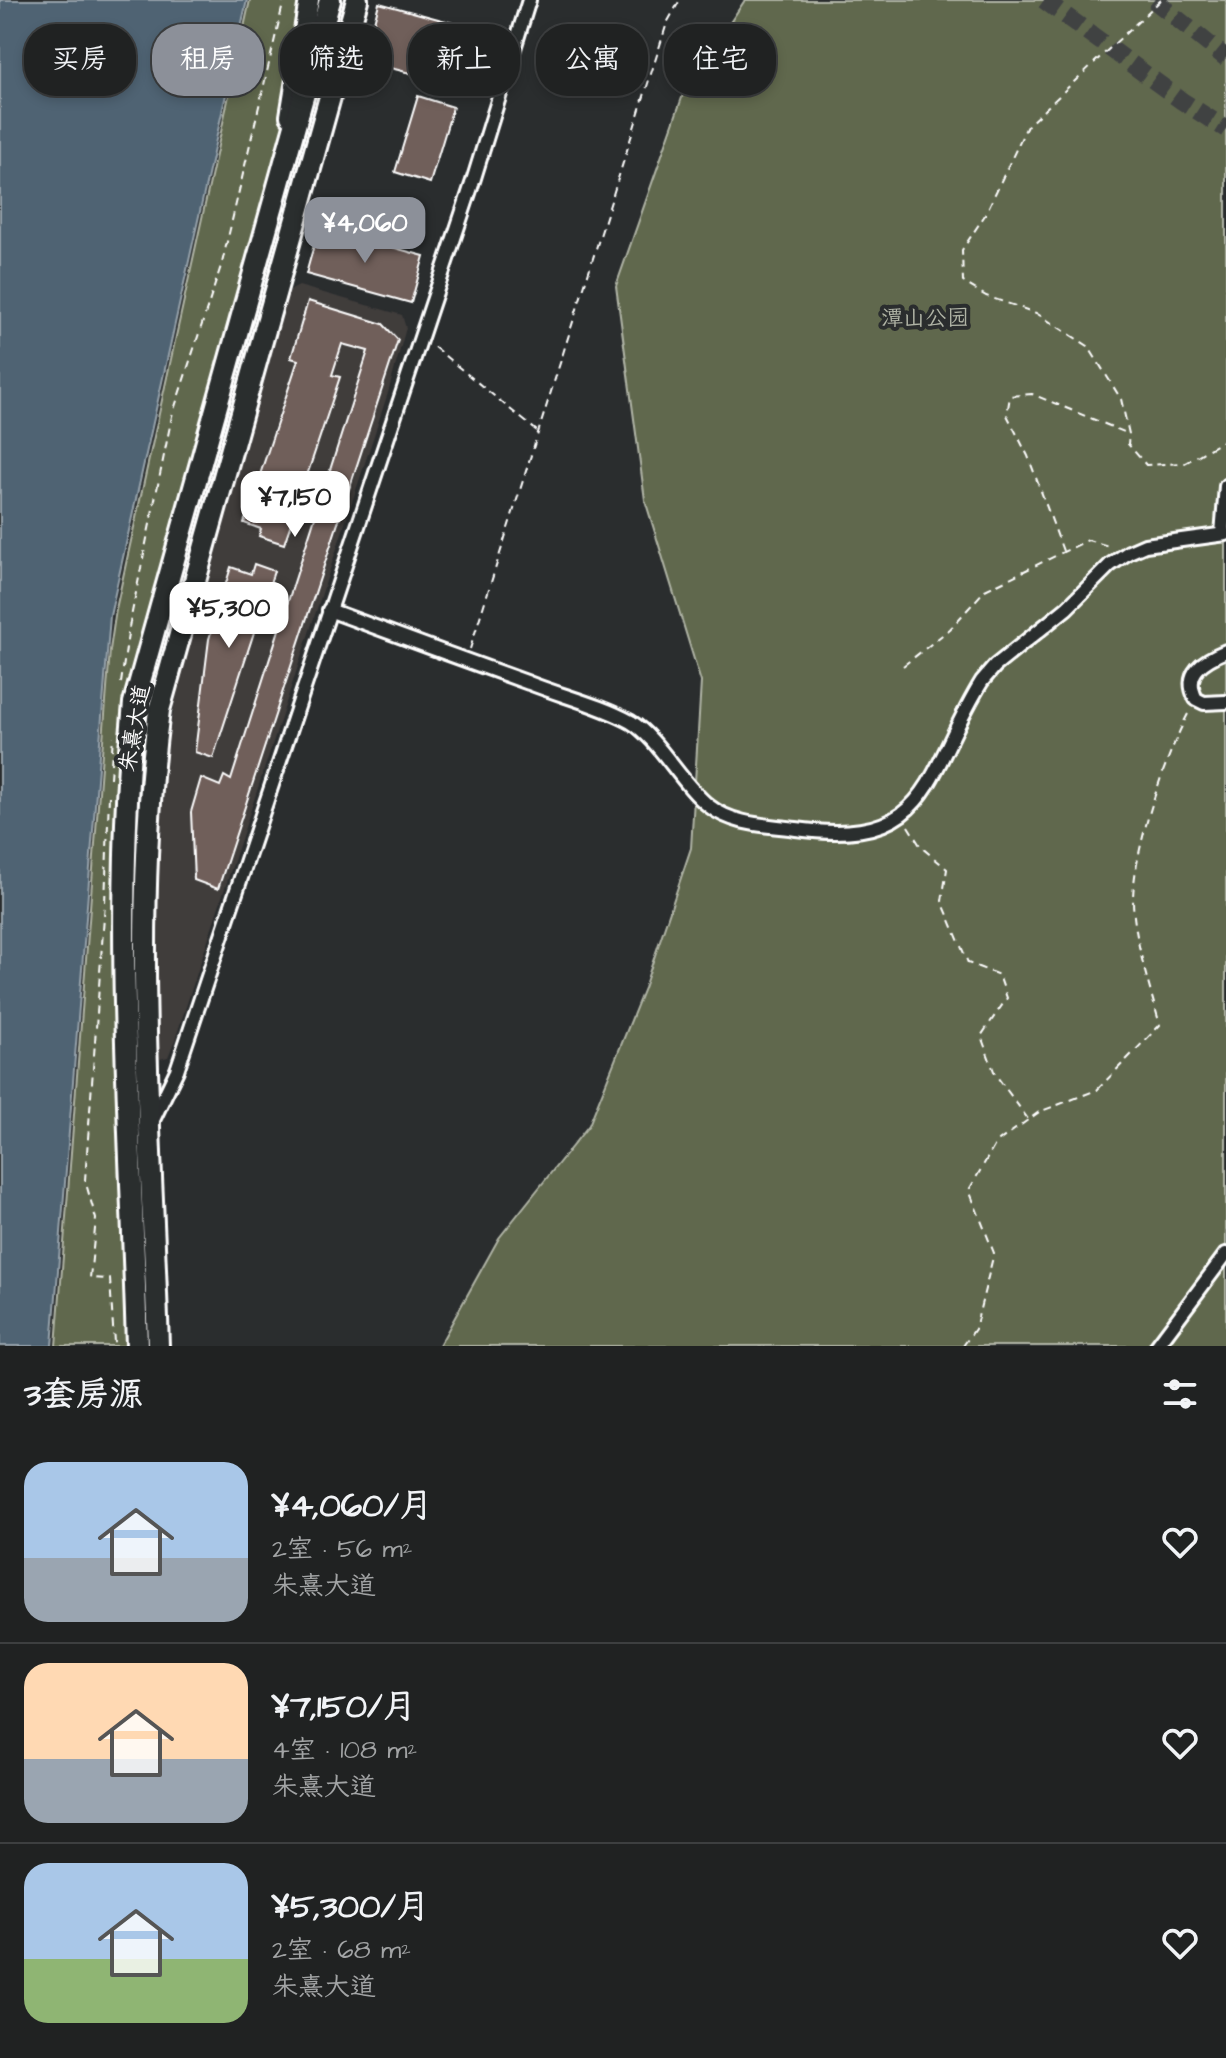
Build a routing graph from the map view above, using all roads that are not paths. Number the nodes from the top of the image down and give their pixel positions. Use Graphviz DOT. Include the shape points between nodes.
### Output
graph roads {
  1 [pos="330,0"];
  2 [pos="357,0"];
  3 [pos="529,0"];
  4 [pos="308,5"];
  5 [pos="282,172"];
  6 [pos="1226,486"];
  7 [pos="1224,534"];
  8 [pos="329,610"];
  9 [pos="1226,651"];
  10 [pos="1226,702"];
  11 [pos="151,1125"];
  12 [pos="132,1176"];
  13 [pos="1226,1254"];
  14 [pos="137,1346"];
  15 [pos="158,1346"];
  16 [pos="1157,1346"];
  1 -- 5 [label="highway, 朱熹大道"];
  2 -- 11 [label="highway, 朱熹大道" via="159,710 149,784"];
  3 -- 8 [label="street"];
  4 -- 5 [label="main road"];
  5 -- 12 [label="highway, 朱熹大道" via="134,703 124,889"];
  6 -- 7 [label="street"];
  7 -- 8 [label="street" via="1145,545 1110,565 995,666 971,699 917,800 884,826 864,832 812,831 724,816 687,785 634,724"];
  8 -- 11 [label="street" via="177,1070"];
  9 -- 10 [label="street" via="1193,671 1192,691 1204,703"];
  11 -- 12 [label="street"];
  11 -- 15 [label="highway, 朱熹大道"];
  12 -- 14 [label="highway, 朱熹大道"];
  13 -- 16 [label="street"];
}
